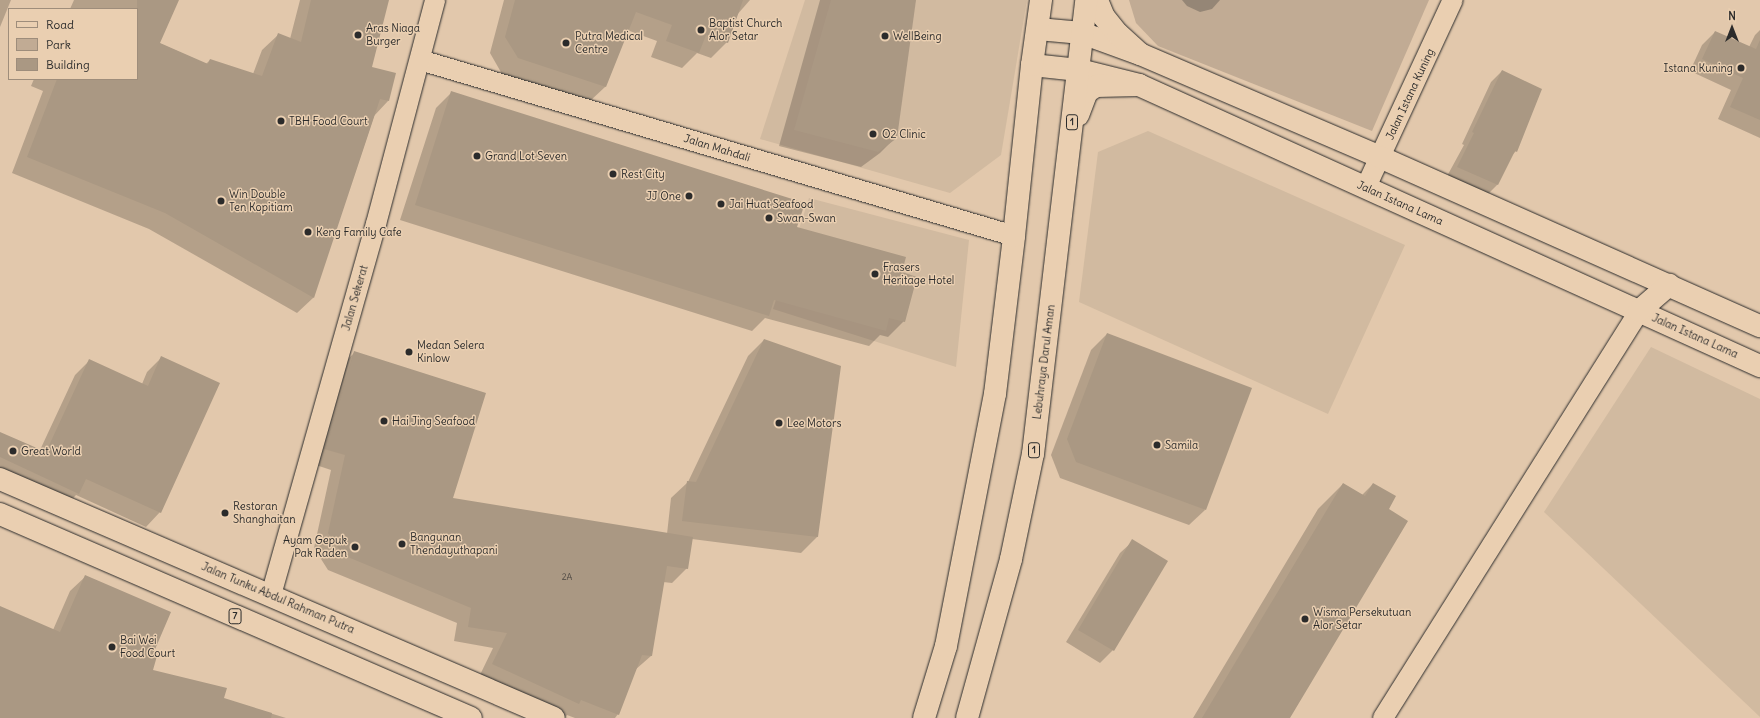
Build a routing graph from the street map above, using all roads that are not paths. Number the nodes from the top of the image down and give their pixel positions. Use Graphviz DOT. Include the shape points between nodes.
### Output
graph roads {
  1 [pos="435,0"];
  2 [pos="1041,0"];
  3 [pos="1086,0"];
  4 [pos="1097,0"];
  5 [pos="1453,0"];
  6 [pos="1038,29"];
  7 [pos="1082,33"];
  8 [pos="1140,54"];
  9 [pos="420,60"];
  10 [pos="1032,66"];
  11 [pos="1079,70"];
  12 [pos="1140,85"];
  13 [pos="1380,157"];
  14 [pos="1065,175"];
  15 [pos="1366,188"];
  16 [pos="1014,236"];
  17 [pos="1669,285"];
  18 [pos="1639,311"];
  19 [pos="1760,326"];
  20 [pos="1760,366"];
  21 [pos="0,479"];
  22 [pos="0,514"];
  23 [pos="271,595"];
  24 [pos="471,718"];
  25 [pos="554,718"];
  26 [pos="924,718"];
  27 [pos="967,718"];
  28 [pos="1383,718"];
  1 -- 9 [label="street, Jalan Sekerat"];
  2 -- 6 [label="main road"];
  3 -- 7 [label="main road, Lebuhraya Darul Aman / 1"];
  4 -- 8 [label="main road" via="1104,17"];
  5 -- 13 [label="street, Jalan Istana Kuning"];
  6 -- 7 [label="main road"];
  6 -- 10 [label="main road"];
  7 -- 8 [label="main road"];
  7 -- 11 [label="main road, Lebuhraya Darul Aman / 1"];
  8 -- 13 [label="main road"];
  9 -- 16 [label="street, Jalan Mahdali"];
  9 -- 23 [label="street, Jalan Sekerat"];
  10 -- 11 [label="main road, Jalan Istana Lama"];
  10 -- 16 [label="main road"];
  11 -- 12 [label="main road, Jalan Istana Lama"];
  11 -- 14 [label="main road, Lebuhraya Darul Aman / 1"];
  12 -- 14 [label="main road" via="1096,86 1087,92 1080,108"];
  12 -- 15 [label="main road, Jalan Istana Lama"];
  13 -- 15 [label="street, Jalan Istana Kuning"];
  13 -- 17 [label="main road"];
  14 -- 27 [label="main road, Lebuhraya Darul Aman / 1" via="1033,454 1011,559"];
  15 -- 18 [label="main road, Jalan Istana Lama"];
  16 -- 26 [label="main road" via="995,394 978,489 946,646"];
  17 -- 18 [label="main road"];
  17 -- 19 [label="main road"];
  18 -- 20 [label="main road, Jalan Istana Lama"];
  18 -- 28 [label="street"];
  21 -- 23 [label="main road, Jalan Tunku Abdul Rahman Putra"];
  22 -- 24 [label="main road, 7"];
  23 -- 25 [label="main road, Jalan Tunku Abdul Rahman Putra"];
}
